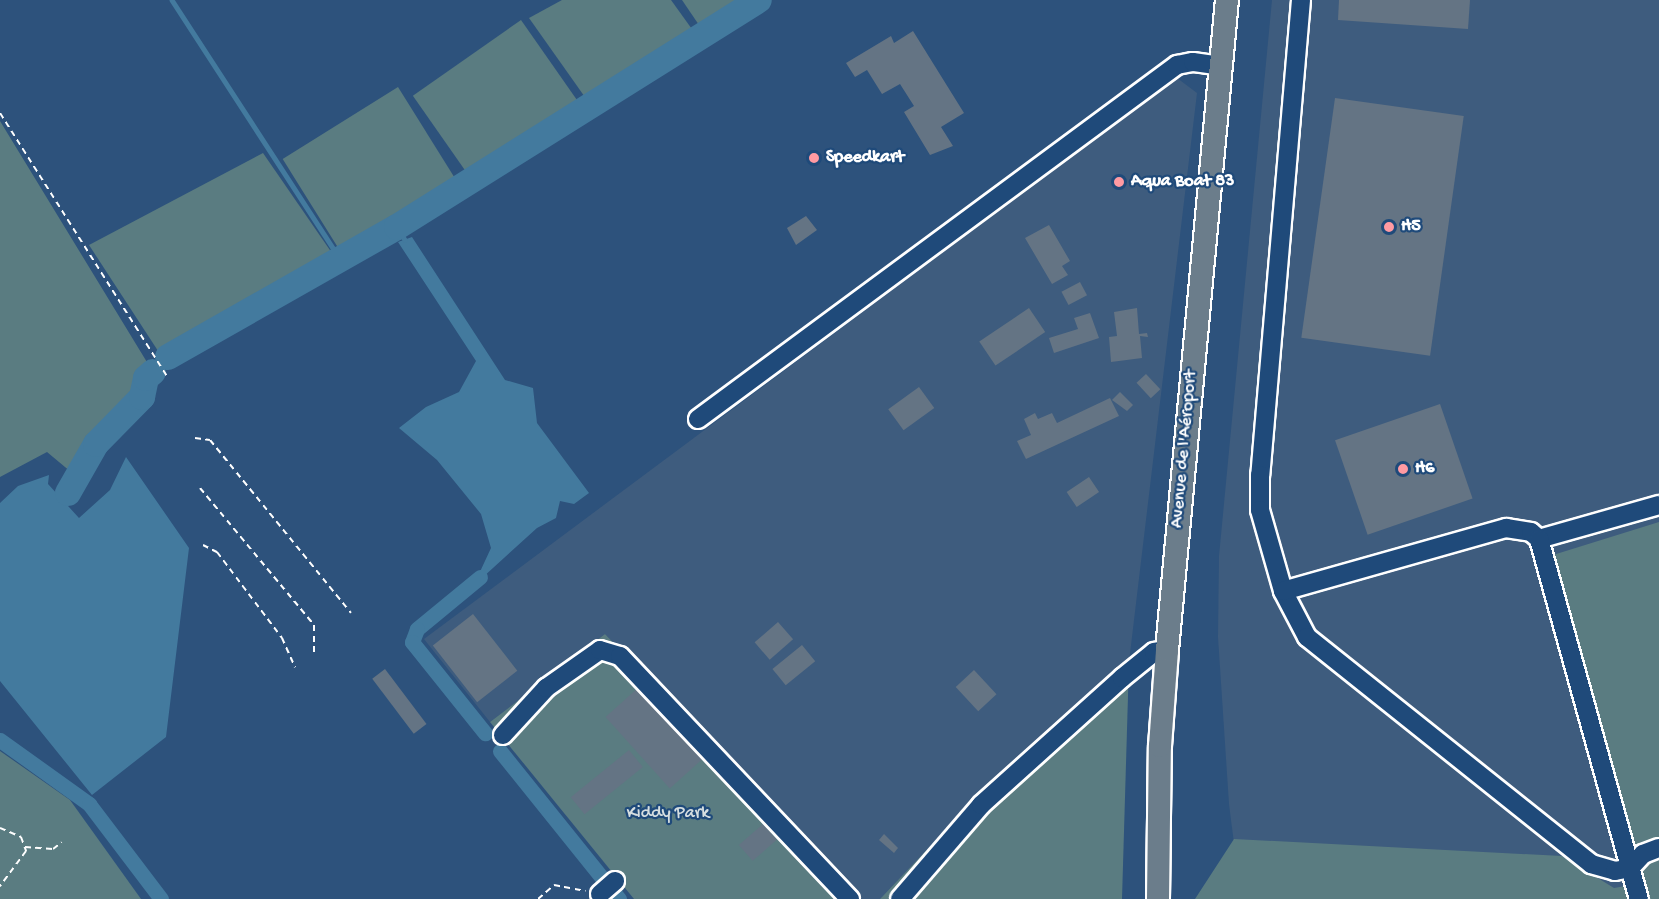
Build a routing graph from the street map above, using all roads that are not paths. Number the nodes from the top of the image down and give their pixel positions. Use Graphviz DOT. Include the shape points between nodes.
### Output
graph roads {
  1 [pos="1227,0"];
  2 [pos="1301,0"];
  3 [pos="1221,66"];
  4 [pos="698,419"];
  5 [pos="1659,505"];
  6 [pos="1539,539"];
  7 [pos="1283,591"];
  8 [pos="1167,650"];
  9 [pos="503,735"];
  10 [pos="1659,848"];
  11 [pos="1630,868"];
  12 [pos="615,881"];
  13 [pos="600,894"];
  14 [pos="850,899"];
  15 [pos="900,899"];
  16 [pos="1158,899"];
  17 [pos="1638,899"];
  1 -- 3 [label="main road, Avenue de l'Aéroport"];
  2 -- 7 [label="street" via="1260,475 1260,510"];
  3 -- 4 [label="street" via="1193,62 1177,65"];
  3 -- 8 [label="main road, Avenue de l'Aéroport"];
  5 -- 6 [label="street"];
  6 -- 7 [label="street" via="1524,528 1506,528"];
  6 -- 11 [label="street"];
  7 -- 11 [label="street" via="1306,637 1565,846 1591,864 1607,869"];
  8 -- 15 [label="street" via="1154,652 1122,678 981,805"];
  8 -- 16 [label="main road, Avenue de l'Aéroport" via="1160,746"];
  9 -- 14 [label="street" via="546,688 600,650 621,656"];
  10 -- 11 [label="street" via="1643,854"];
  11 -- 17 [label="street"];
  12 -- 13 [label="street"];
}
